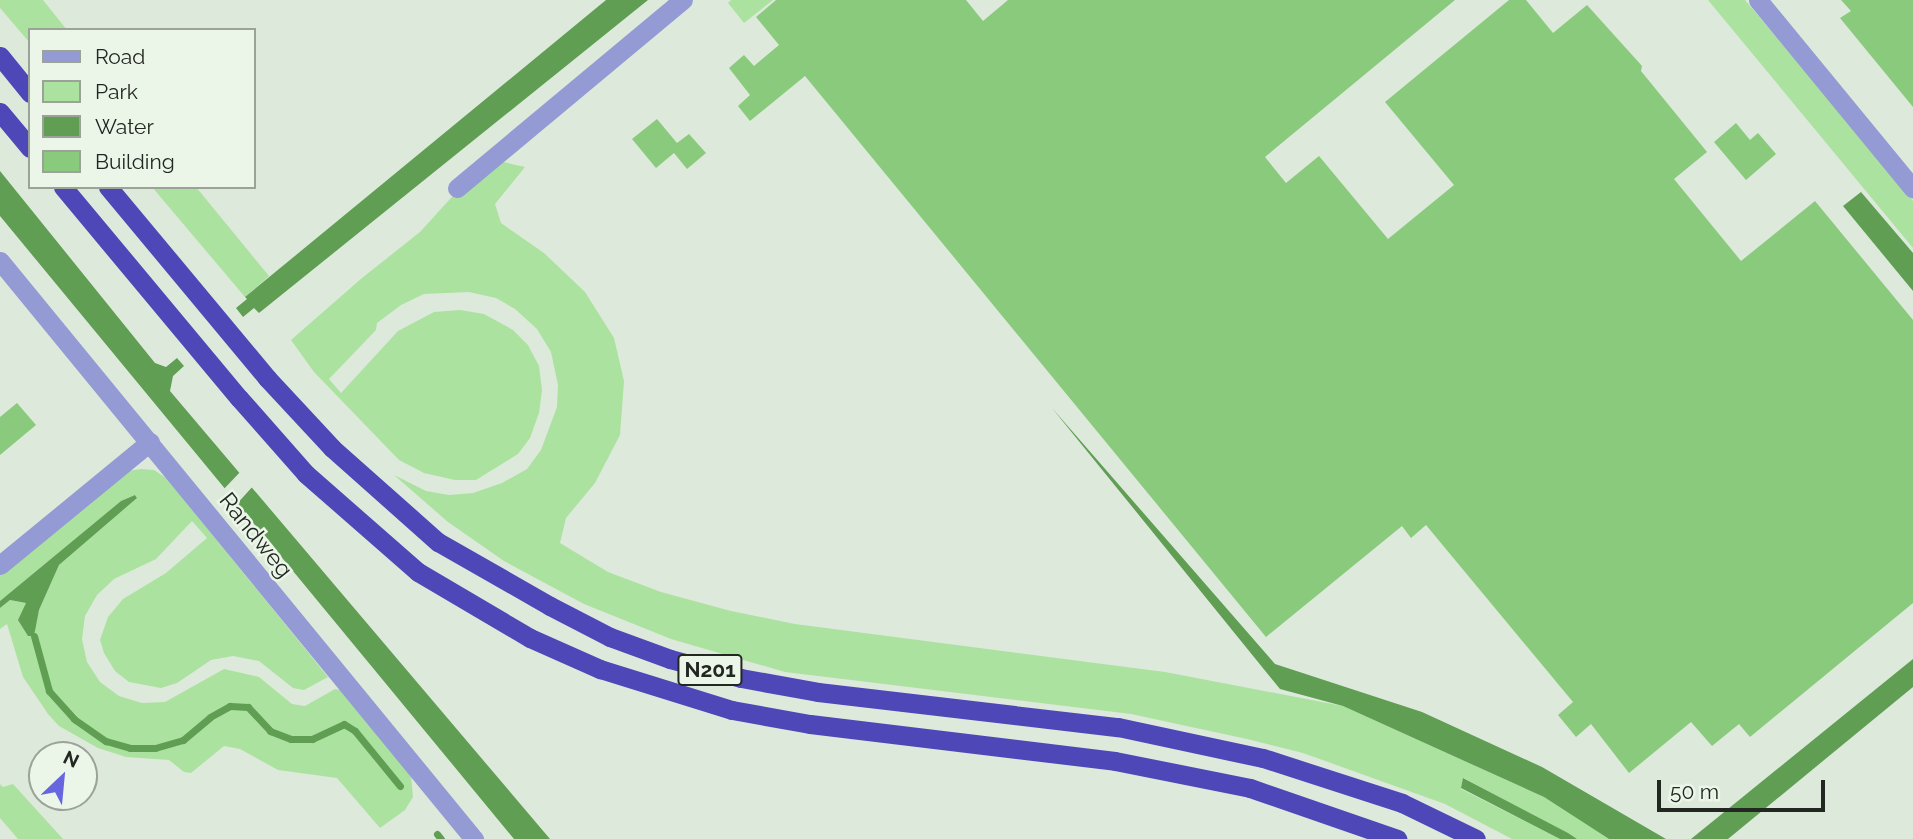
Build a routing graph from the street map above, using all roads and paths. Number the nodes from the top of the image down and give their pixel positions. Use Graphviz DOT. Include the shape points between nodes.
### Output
graph roads {
  1 [pos="683,0"];
  2 [pos="1758,0"];
  3 [pos="0,57"];
  4 [pos="28,91"];
  5 [pos="0,112"];
  6 [pos="28,146"];
  7 [pos="457,187"];
  8 [pos="65,189"];
  9 [pos="110,189"];
  10 [pos="1913,189"];
  11 [pos="0,261"];
  12 [pos="149,442"];
  13 [pos="0,565"];
  14 [pos="474,839"];
  15 [pos="1397,839"];
  16 [pos="1476,839"];
  1 -- 7 [label="street"];
  2 -- 10 [label="street"];
  3 -- 4 [label="highway"];
  5 -- 6 [label="highway"];
  8 -- 15 [label="highway, N201" via="306,474 418,572 530,638 600,669 732,710 810,724 1115,761 1250,788"];
  9 -- 16 [label="highway, N201" via="331,449 438,542 610,637 670,659 792,688 1118,727 1263,758 1402,803"];
  11 -- 12 [label="street, Randweg"];
  12 -- 13 [label="street"];
  12 -- 14 [label="street, Randweg"];
}
